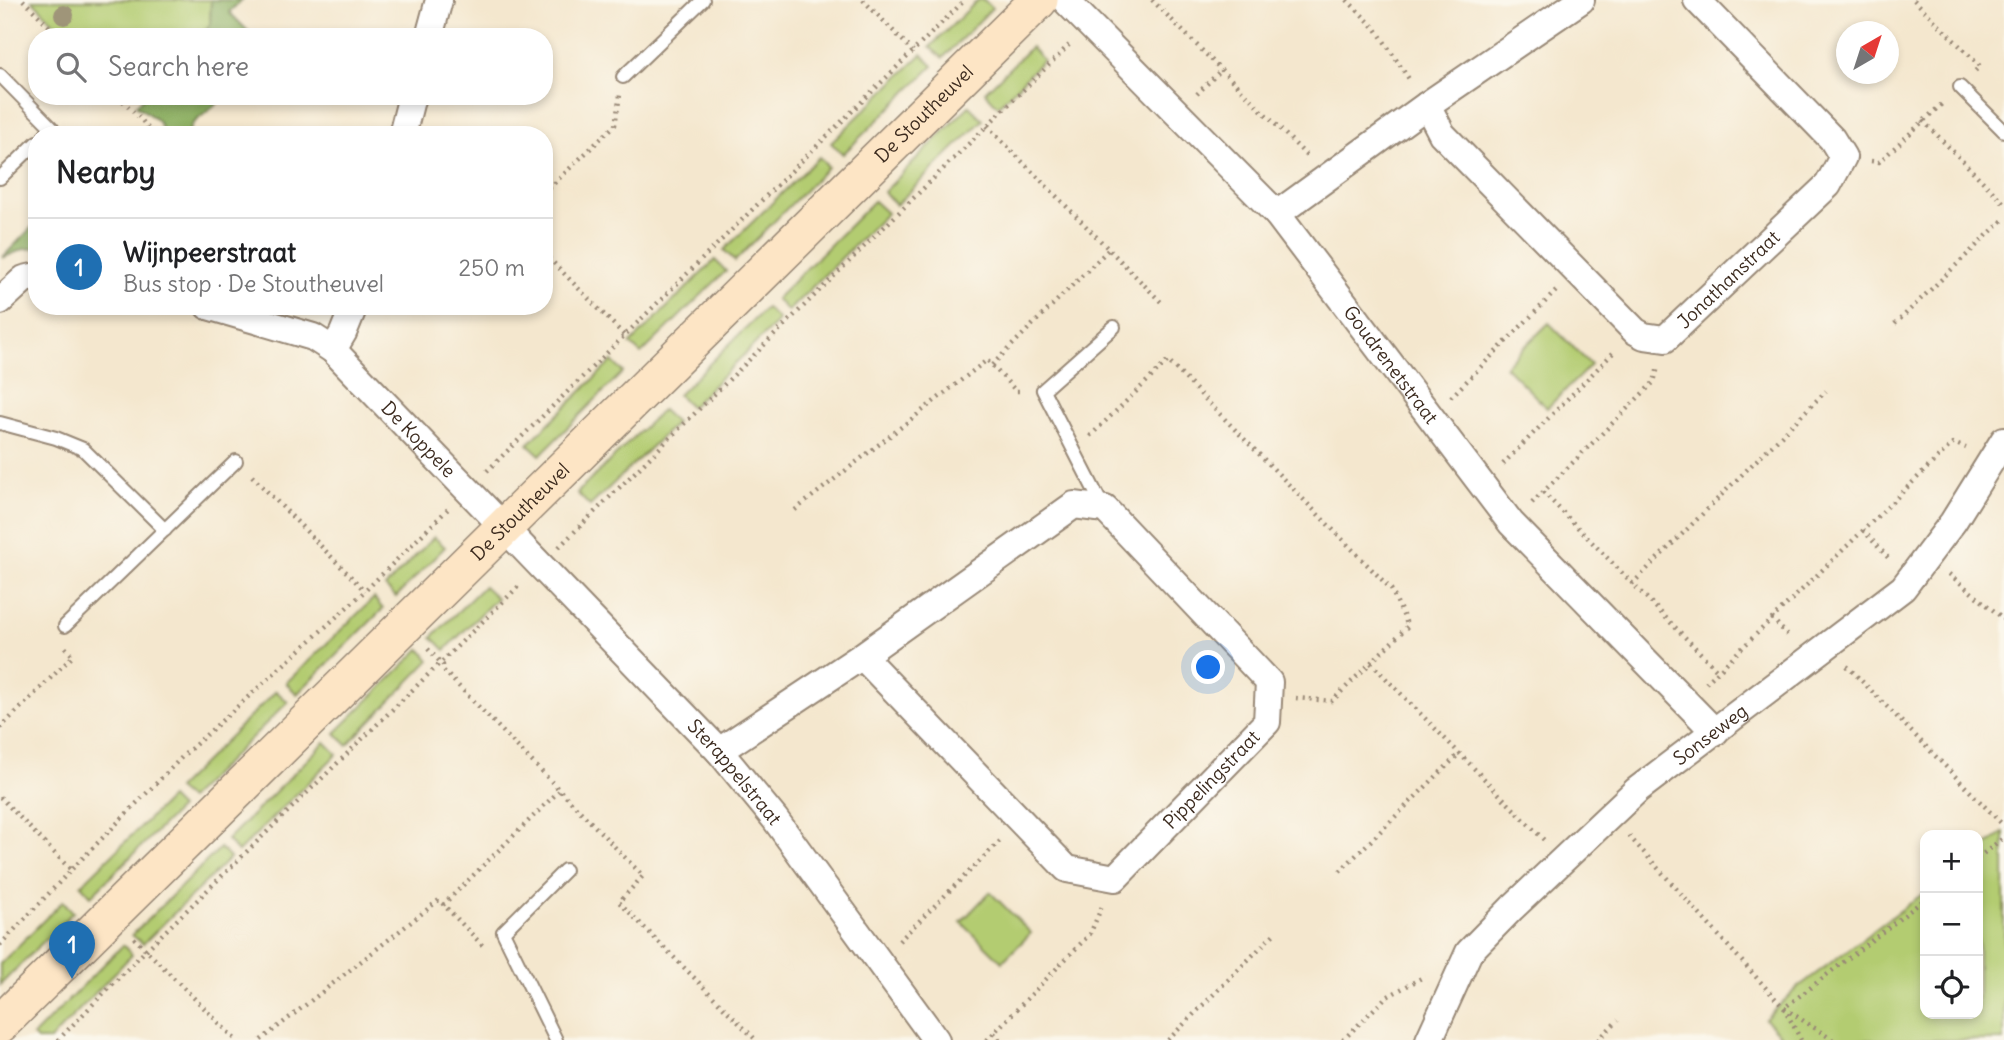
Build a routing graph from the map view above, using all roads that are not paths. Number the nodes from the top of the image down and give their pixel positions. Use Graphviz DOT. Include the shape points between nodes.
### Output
graph roads {
  1 [pos="439,0"];
  2 [pos="704,0"];
  3 [pos="1039,0"];
  4 [pos="1065,0"];
  5 [pos="1581,0"];
  6 [pos="1697,0"];
  7 [pos="431,28"];
  8 [pos="0,75"];
  9 [pos="623,77"];
  10 [pos="1960,87"];
  11 [pos="28,104"];
  12 [pos="29,105"];
  13 [pos="410,105"];
  14 [pos="1427,105"];
  15 [pos="50,126"];
  16 [pos="404,126"];
  17 [pos="2004,131"];
  18 [pos="28,151"];
  19 [pos="0,178"];
  20 [pos="1277,214"];
  21 [pos="28,278"];
  22 [pos="0,301"];
  23 [pos="238,315"];
  24 [pos="350,315"];
  25 [pos="1115,327"];
  26 [pos="333,350"];
  27 [pos="0,423"];
  28 [pos="1999,449"];
  29 [pos="236,461"];
  30 [pos="1105,509"];
  31 [pos="505,528"];
  32 [pos="164,530"];
  33 [pos="65,626"];
  34 [pos="862,656"];
  35 [pos="1715,732"];
  36 [pos="719,751"];
  37 [pos="565,870"];
  38 [pos="0,1024"];
  39 [pos="556,1040"];
  40 [pos="936,1040"];
  41 [pos="1429,1040"];
  1 -- 7 [label="street"];
  2 -- 9 [label="lane"];
  3 -- 31 [label="street, De Stoutheuvel"];
  4 -- 20 [label="street, Goudrenetstraat"];
  5 -- 14 [label="street"];
  6 -- 14 [label="street, Jonathanstraat" via="1832,139 1843,157 1828,185 1665,339 1635,331 1442,134"];
  8 -- 11 [label="lane"];
  10 -- 17 [label="lane"];
  12 -- 15 [label="lane"];
  13 -- 16 [label="street"];
  14 -- 20 [label="street"];
  18 -- 19 [label="lane"];
  20 -- 35 [label="street, Goudrenetstraat" via="1511,523"];
  21 -- 22 [label="street"];
  23 -- 26 [label="street, De Koppele" via="313,337"];
  24 -- 26 [label="street"];
  25 -- 30 [label="lane" via="1043,390"];
  26 -- 31 [label="street, De Koppele"];
  27 -- 32 [label="lane" via="83,449"];
  28 -- 35 [label="street, Sonseweg" via="1953,522 1903,588"];
  29 -- 32 [label="lane"];
  30 -- 34 [label="street" via="1074,505"];
  30 -- 34 [label="street, Pippelingstraat" via="1269,682 1267,722 1115,877 1067,869"];
  31 -- 36 [label="street, Sterappelstraat"];
  31 -- 38 [label="street, De Stoutheuvel"];
  32 -- 33 [label="lane"];
  34 -- 36 [label="street"];
  35 -- 41 [label="street, Sonseweg" via="1637,790 1469,952"];
  36 -- 40 [label="street, Sterappelstraat" via="775,819"];
  37 -- 39 [label="lane" via="503,932"];
}
